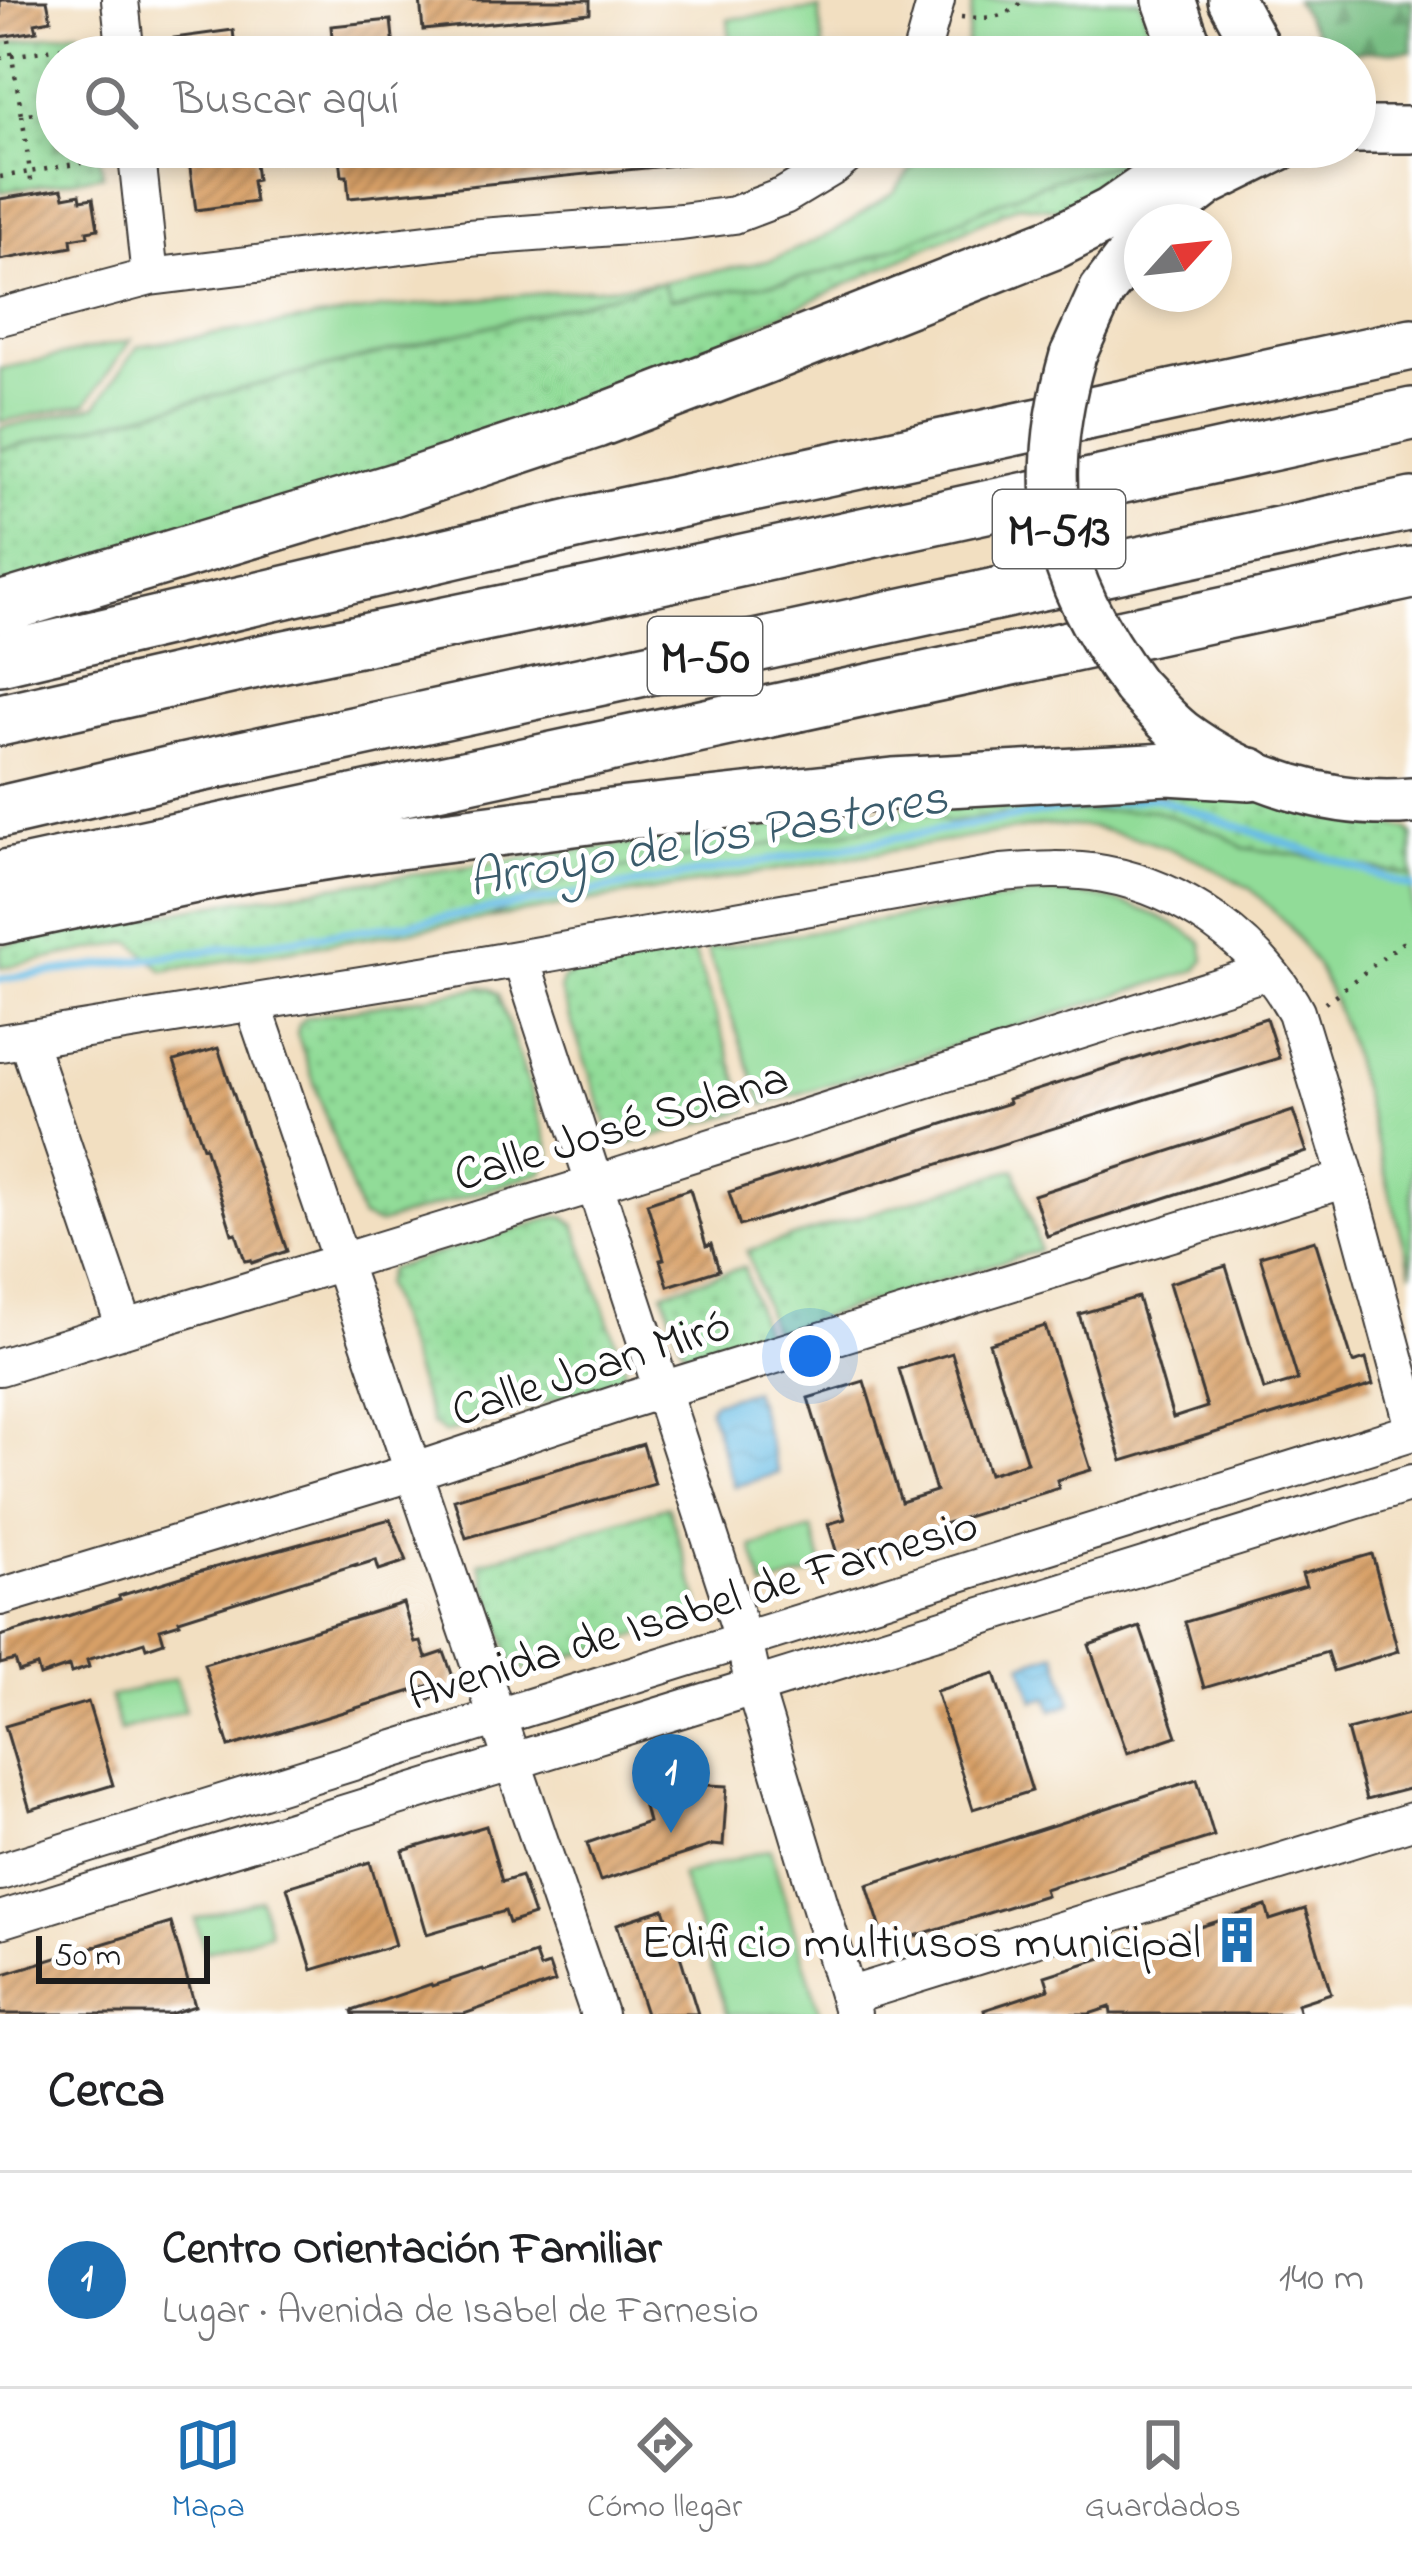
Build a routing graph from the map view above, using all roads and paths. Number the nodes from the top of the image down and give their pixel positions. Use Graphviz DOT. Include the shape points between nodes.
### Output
graph roads {
  1 [pos="120,0"];
  2 [pos="1024,0"];
  3 [pos="1169,0"];
  4 [pos="1195,0"];
  5 [pos="1231,0"];
  6 [pos="949,9"];
  7 [pos="124,36"];
  8 [pos="933,36"];
  9 [pos="1182,36"];
  10 [pos="1208,36"];
  11 [pos="1251,36"];
  12 [pos="9,40"];
  13 [pos="36,52"];
  14 [pos="12,56"];
  15 [pos="0,58"];
  16 [pos="36,113"];
  17 [pos="22,115"];
  18 [pos="1376,129"];
  19 [pos="1412,130"];
  20 [pos="53,168"];
  21 [pos="138,168"];
  22 [pos="831,168"];
  23 [pos="1187,168"];
  24 [pos="1200,168"];
  25 [pos="30,172"];
  26 [pos="0,177"];
  27 [pos="32,189"];
  28 [pos="1171,204"];
  29 [pos="1124,243"];
  30 [pos="1124,261"];
  31 [pos="150,278"];
  32 [pos="0,317"];
  33 [pos="1412,344"];
  34 [pos="1412,413"];
  35 [pos="1412,504"];
  36 [pos="1412,573"];
  37 [pos="0,608"];
  38 [pos="0,625"];
  39 [pos="0,659"];
  40 [pos="0,720"];
  41 [pos="1250,774"];
  42 [pos="1408,804"];
  43 [pos="0,812"];
  44 [pos="0,878"];
  45 [pos="0,918"];
  46 [pos="1412,943"];
  47 [pos="521,959"];
  48 [pos="1268,971"];
  49 [pos="1332,998"];
  50 [pos="254,1004"];
  51 [pos="14,1041"];
  52 [pos="1347,1179"];
  53 [pos="595,1184"];
  54 [pos="341,1260"];
  55 [pos="125,1328"];
  56 [pos="0,1367"];
  57 [pos="662,1390"];
  58 [pos="1412,1420"];
  59 [pos="1412,1432"];
  60 [pos="413,1472"];
  61 [pos="1412,1483"];
  62 [pos="0,1597"];
  63 [pos="744,1641"];
  64 [pos="754,1686"];
  65 [pos="499,1717"];
  66 [pos="514,1761"];
  67 [pos="1412,1821"];
  68 [pos="0,1873"];
  69 [pos="0,1920"];
  70 [pos="851,2005"];
  71 [pos="592,2012"];
  1 -- 7 [label="street"];
  2 -- 6 [label="path" via="998,16"];
  3 -- 9 [label="highway"];
  4 -- 10 [label="main road"];
  5 -- 11 [label="main road"];
  6 -- 8 [label="street"];
  12 -- 14 [label="path"];
  13 -- 14 [label="path"];
  14 -- 15 [label="path"];
  14 -- 17 [label="path"];
  16 -- 17 [label="path"];
  17 -- 25 [label="path"];
  18 -- 19 [label="main road"];
  20 -- 25 [label="path"];
  21 -- 31 [label="street"];
  22 -- 31 [label="street" via="734,215"];
  23 -- 37 [label="highway" via="1054,242 596,422"];
  24 -- 28 [label="main road"];
  25 -- 26 [label="path"];
  25 -- 27 [label="path"];
  29 -- 38 [label="highway" via="980,308 636,436 396,515"];
  30 -- 41 [label="main road, M-513, bridge" via="1102,292 1061,397 1052,487 1061,543 1104,645 1135,686 1180,732"];
  31 -- 32 [label="street"];
  33 -- 39 [label="highway" via="580,523"];
  34 -- 40 [label="highway, M-50"];
  35 -- 43 [label="highway, M-50"];
  36 -- 44 [label="highway"];
  41 -- 42 [label="main road, M-513" via="1332,797"];
  41 -- 45 [label="highway" via="1168,769 893,784 627,813 275,862"];
  46 -- 49 [label="path"];
  47 -- 48 [label="street" via="1047,869 1101,873 1168,893"];
  47 -- 50 [label="street"];
  47 -- 53 [label="street"];
  48 -- 52 [label="street" via="1297,1014"];
  48 -- 53 [label="street, Calle José Solana"];
  50 -- 51 [label="street"];
  50 -- 54 [label="street"];
  51 -- 55 [label="street"];
  52 -- 57 [label="street, Calle Joan Miró"];
  52 -- 58 [label="street"];
  53 -- 54 [label="street, Calle José Solana"];
  53 -- 57 [label="street"];
  54 -- 55 [label="street, Calle José Solana"];
  54 -- 60 [label="street"];
  55 -- 56 [label="street, Calle José Solana"];
  57 -- 60 [label="street, Calle Joan Miró"];
  57 -- 63 [label="street"];
  59 -- 63 [label="street, Avenida de Isabel de Farnesio"];
  60 -- 62 [label="street, Calle Joan Miró"];
  60 -- 65 [label="street"];
  61 -- 64 [label="street, Avenida de Isabel de Farnesio"];
  63 -- 64 [label="street"];
  63 -- 65 [label="street, Avenida de Isabel de Farnesio"];
  64 -- 66 [label="street, Avenida de Isabel de Farnesio"];
  64 -- 70 [label="street"];
  65 -- 66 [label="street"];
  65 -- 68 [label="street, Avenida de Isabel de Farnesio"];
  66 -- 69 [label="street, Avenida de Isabel de Farnesio"];
  66 -- 71 [label="street"];
  67 -- 70 [label="street"];
}
